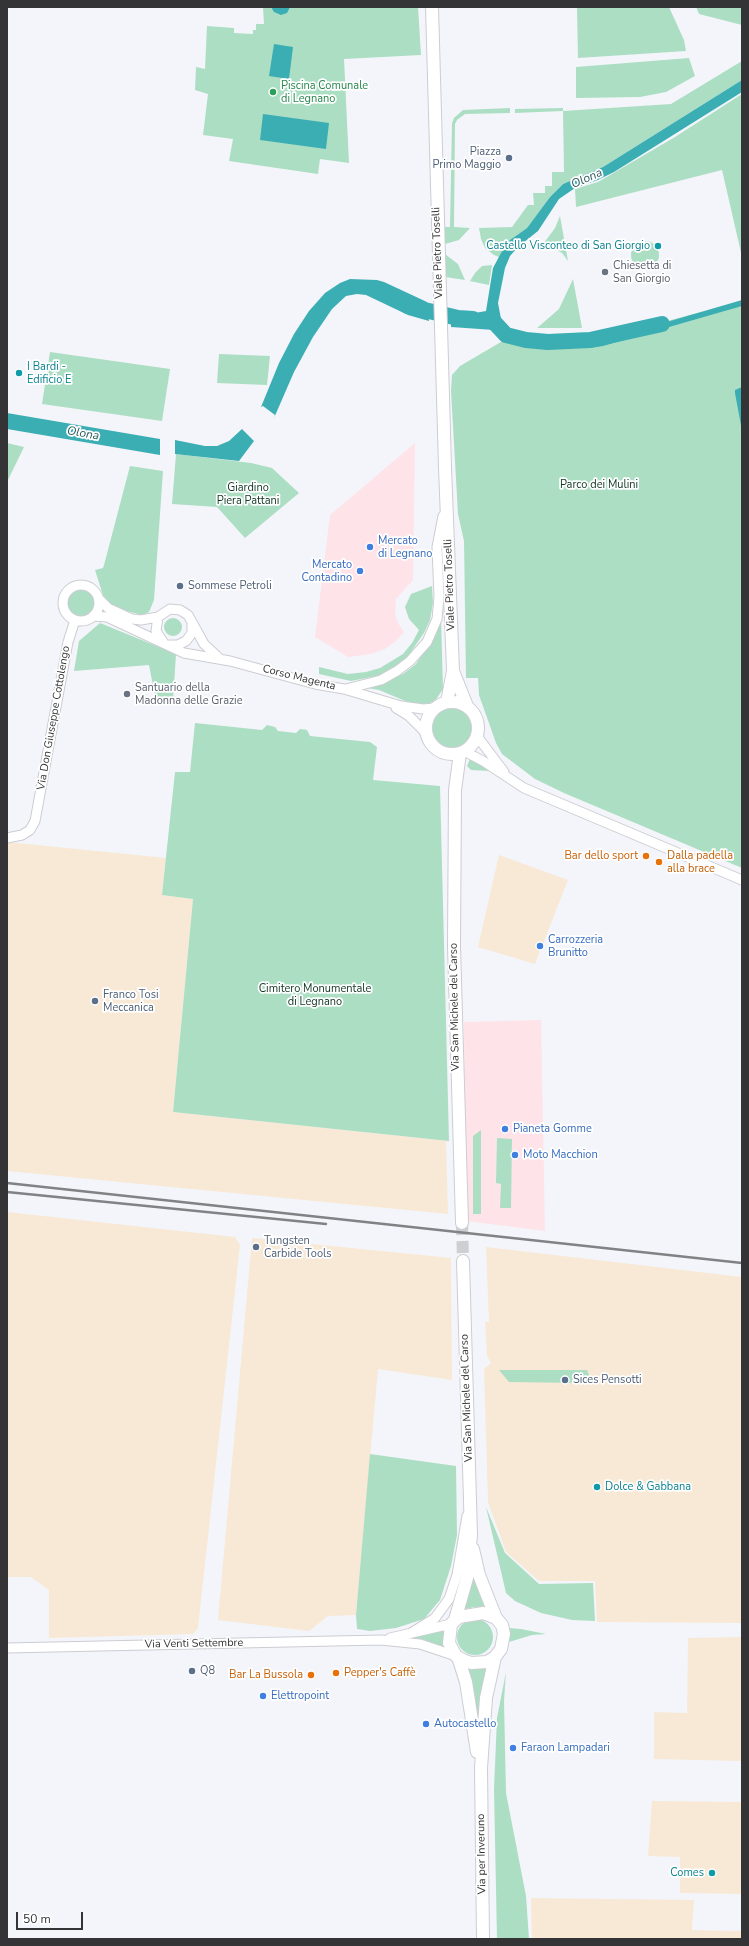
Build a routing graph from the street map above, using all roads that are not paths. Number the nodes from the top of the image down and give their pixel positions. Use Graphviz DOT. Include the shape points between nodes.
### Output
graph roads {
  1 [pos="432,7"];
  2 [pos="447,499"];
  3 [pos="99,599"];
  4 [pos="93,616"];
  5 [pos="158,617"];
  6 [pos="75,620"];
  7 [pos="192,623"];
  8 [pos="166,644"];
  9 [pos="219,658"];
  10 [pos="453,671"];
  11 [pos="344,689"];
  12 [pos="378,700"];
  13 [pos="447,702"];
  14 [pos="466,706"];
  15 [pos="434,708"];
  16 [pos="426,734"];
  17 [pos="477,736"];
  18 [pos="462,752"];
  19 [pos="444,753"];
  20 [pos="508,778"];
  21 [pos="455,790"];
  22 [pos="7,838"];
  23 [pos="742,880"];
  24 [pos="462,1223"];
  25 [pos="463,1261"];
  26 [pos="469,1501"];
  27 [pos="471,1535"];
  28 [pos="496,1618"];
  29 [pos="453,1622"];
  30 [pos="411,1633"];
  31 [pos="381,1640"];
  32 [pos="7,1648"];
  33 [pos="457,1657"];
  34 [pos="495,1657"];
  35 [pos="481,1768"];
  36 [pos="483,1939"];
  1 -- 2 [label="main road, Viale Pietro Toselli"];
  2 -- 10 [label="main road, Viale Pietro Toselli"];
  2 -- 11 [label="street, Viale Pietro Toselli" via="437,547 437,619 429,638 416,655 397,671 381,680"];
  3 -- 4 [label="street" via="98,608"];
  3 -- 5 [label="street, Corso Magenta" via="108,608 132,619"];
  3 -- 6 [label="street, Corso Magenta" via="94,590 86,585 68,589 63,597 63,607 67,615"];
  4 -- 6 [label="street, Corso Magenta" via="85,621"];
  4 -- 8 [label="street, Corso Magenta" via="106,617"];
  5 -- 7 [label="street, Corso Magenta" via="166,611 175,609 188,615"];
  5 -- 8 [label="street" via="156,631"];
  6 -- 22 [label="street, Via Don Giuseppe Cottolengo" via="68,642 36,817 33,826 26,833"];
  7 -- 8 [label="street" via="192,633 186,641 178,645"];
  7 -- 9 [label="street, Corso Magenta" via="204,644"];
  8 -- 9 [label="street, Corso Magenta" via="184,653"];
  9 -- 11 [label="street, Corso Magenta" via="315,684"];
  10 -- 13 [label="main road, Viale Pietro Toselli"];
  10 -- 14 [label="main road, Viale Pietro Toselli"];
  11 -- 12 [label="street, Corso Magenta"];
  12 -- 15 [label="street, Corso Magenta" via="414,709"];
  12 -- 16 [label="street, Corso Magenta" via="409,716"];
  13 -- 14 [label="main road" via="454,701"];
  13 -- 15 [label="main road"];
  14 -- 17 [label="main road" via="472,710 478,722"];
  15 -- 16 [label="main road" via="427,720"];
  16 -- 19 [label="main road" via="433,746"];
  17 -- 18 [label="main road" via="470,747"];
  17 -- 20 [label="street"];
  18 -- 19 [label="main road"];
  18 -- 20 [label="street" via="483,761"];
  18 -- 21 [label="main road, Via San Michele del Carso"];
  19 -- 21 [label="main road, Via San Michele del Carso"];
  20 -- 23 [label="street" via="524,788"];
  21 -- 24 [label="main road, Via San Michele del Carso" via="454,946"];
  25 -- 26 [label="main road, Via San Michele del Carso"];
  26 -- 27 [label="main road, Via San Michele del Carso"];
  26 -- 30 [label="street" via="457,1575 449,1599 435,1618"];
  27 -- 28 [label="main road" via="479,1575"];
  27 -- 29 [label="main road" via="467,1578"];
  28 -- 29 [label="main road" via="483,1613 468,1614"];
  28 -- 34 [label="main road" via="502,1625 504,1634 503,1645"];
  29 -- 30 [label="street, Via Venti Settembre"];
  29 -- 33 [label="main road" via="449,1643"];
  30 -- 31 [label="street, Via Venti Settembre"];
  31 -- 32 [label="street, Via Venti Settembre"];
  31 -- 33 [label="street, Via Venti Settembre" via="420,1644"];
  33 -- 34 [label="main road" via="471,1663 487,1662"];
  33 -- 35 [label="main road, Via per Inveruno" via="466,1682"];
  34 -- 35 [label="main road, Via per Inveruno" via="486,1698"];
  35 -- 36 [label="main road, Via per Inveruno"];
}
